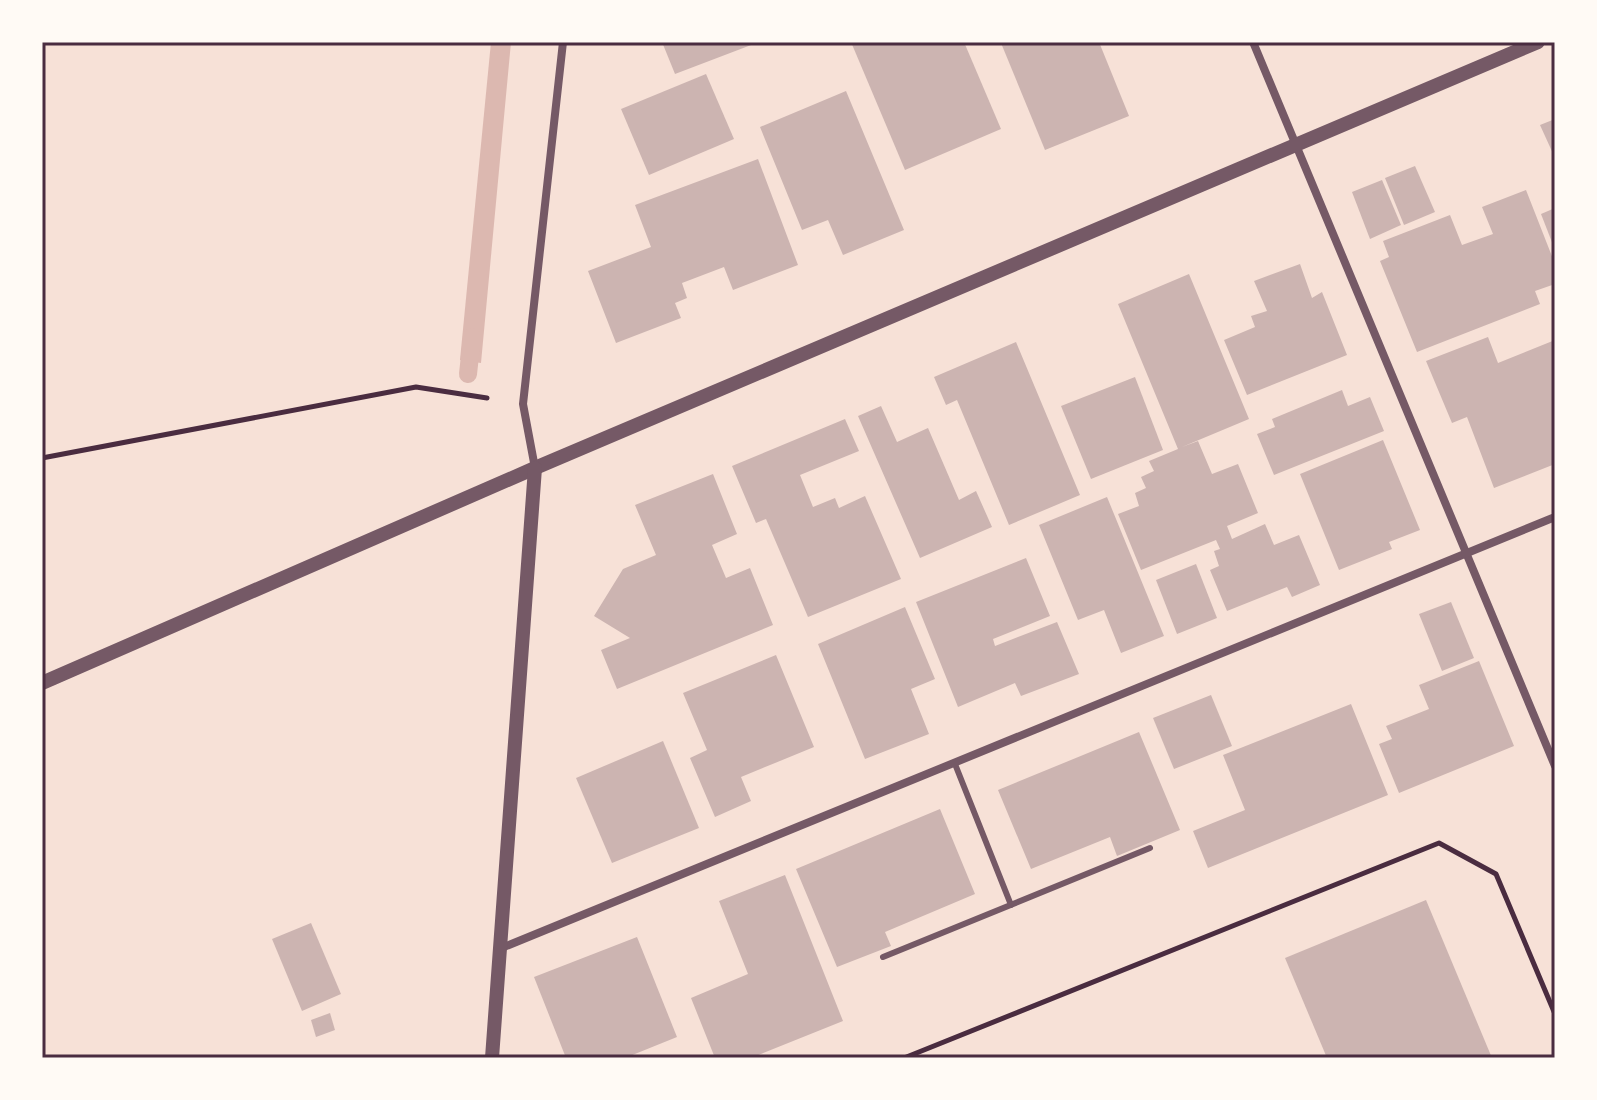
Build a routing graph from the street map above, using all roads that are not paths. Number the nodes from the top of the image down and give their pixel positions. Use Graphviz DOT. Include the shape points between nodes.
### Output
graph roads {
  1 [pos="563,42"];
  2 [pos="1253,42"];
  3 [pos="1538,42"];
  4 [pos="1295,144"];
  5 [pos="535,468"];
  6 [pos="1555,517"];
  7 [pos="1468,553"];
  8 [pos="42,683"];
  9 [pos="955,764"];
  10 [pos="1555,766"];
  11 [pos="1150,848"];
  12 [pos="1011,905"];
  13 [pos="499,949"];
  14 [pos="883,957"];
  15 [pos="492,1058"];
  1 -- 5 [label="street" via="523,404"];
  2 -- 4 [label="street"];
  3 -- 4 [label="street"];
  4 -- 5 [label="street"];
  4 -- 7 [label="street"];
  5 -- 8 [label="street"];
  5 -- 13 [label="street"];
  6 -- 7 [label="street"];
  7 -- 9 [label="street"];
  7 -- 10 [label="street"];
  9 -- 12 [label="lane"];
  9 -- 13 [label="street"];
  11 -- 12 [label="lane"];
  12 -- 14 [label="lane"];
  13 -- 15 [label="street"];
}
